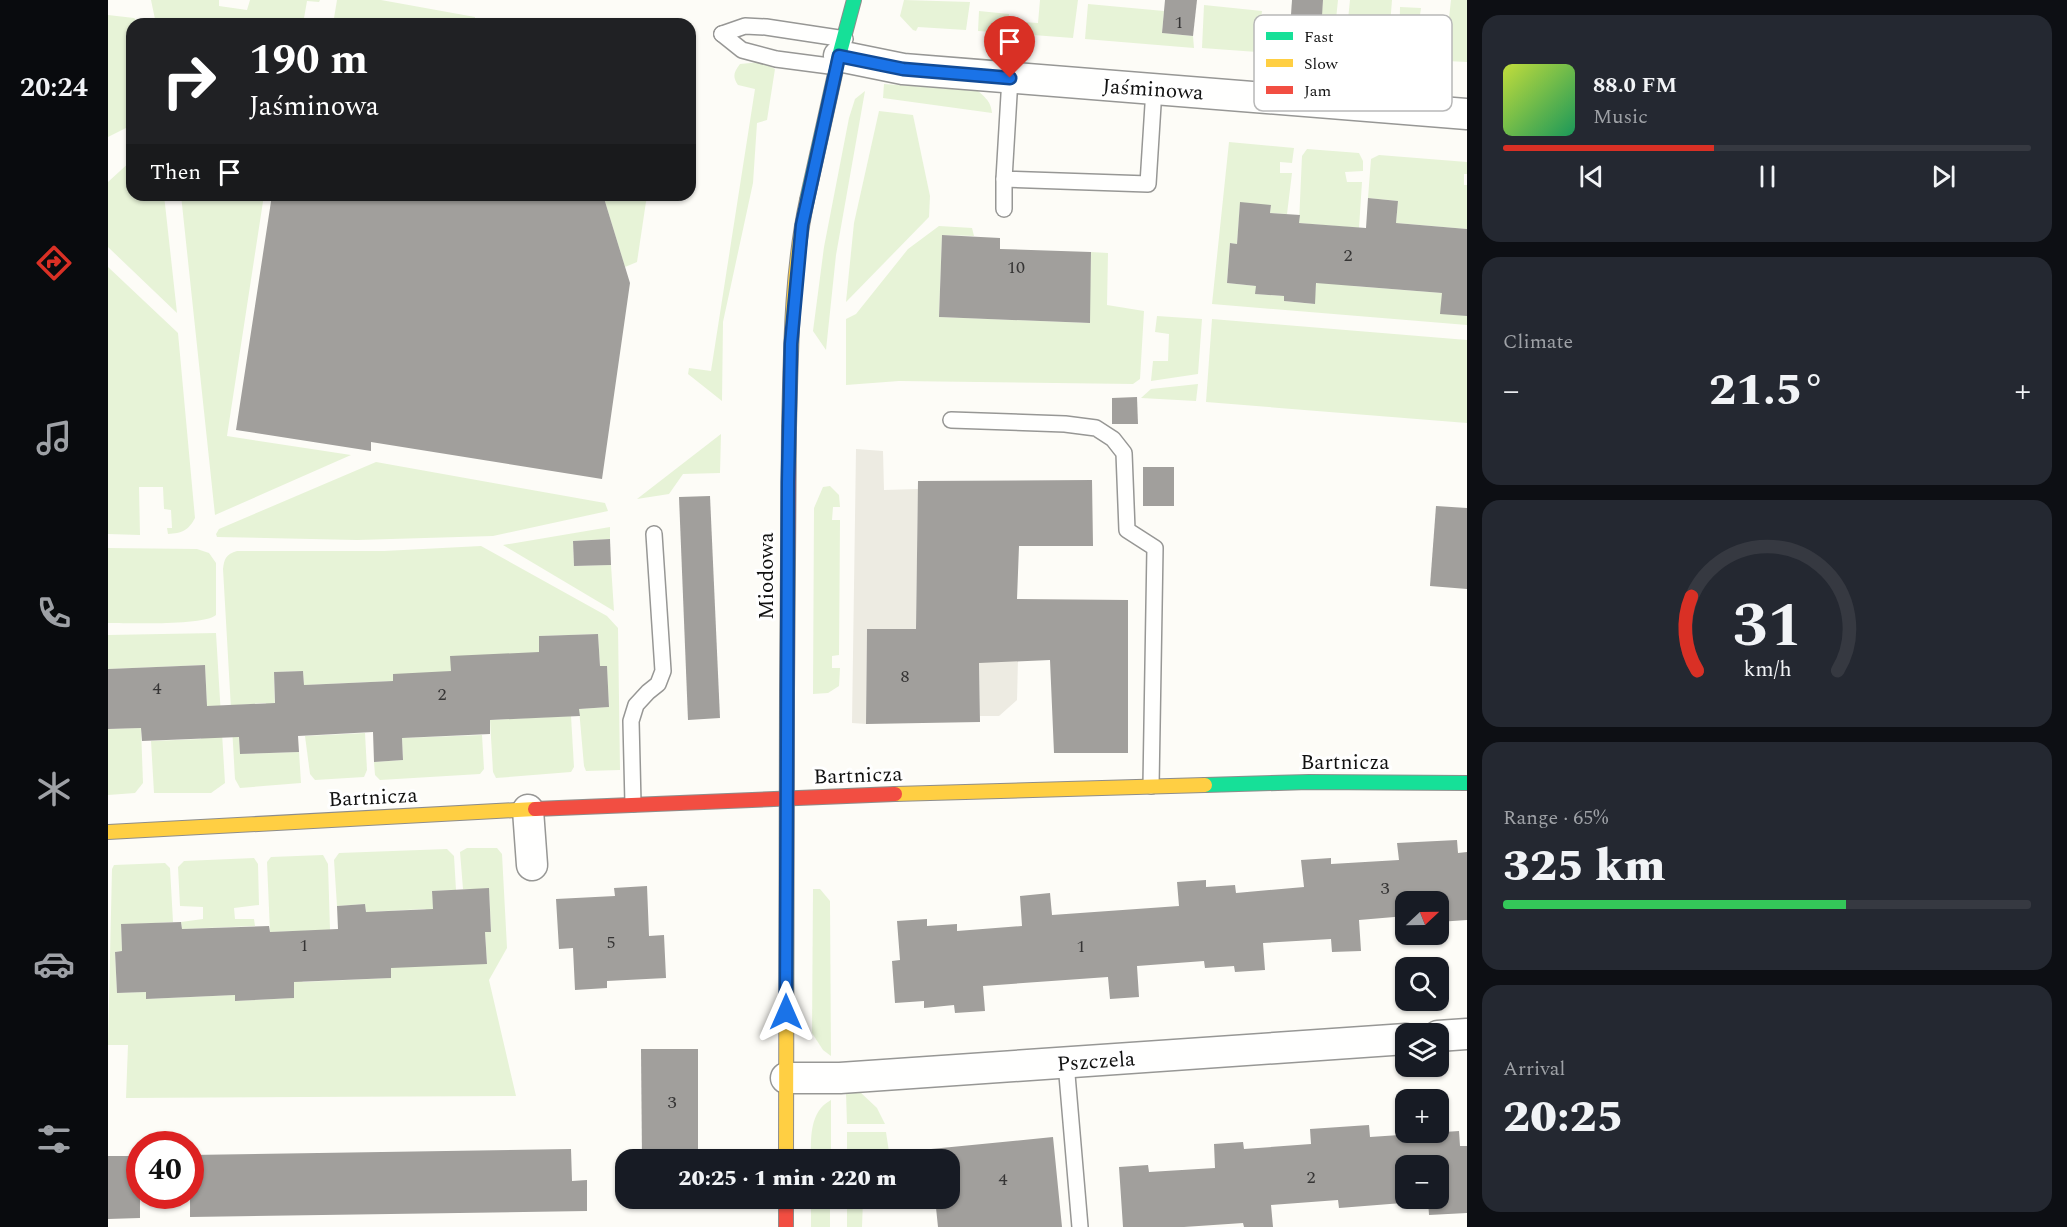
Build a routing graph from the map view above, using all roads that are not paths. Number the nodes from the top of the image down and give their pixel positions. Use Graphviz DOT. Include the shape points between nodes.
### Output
graph roads {
  1 [pos="854,0"];
  2 [pos="840,54"];
  3 [pos="1010,78"];
  4 [pos="1154,89"];
  5 [pos="1254,97"];
  6 [pos="1429,111"];
  7 [pos="1467,114"];
  8 [pos="1004,179"];
  9 [pos="1004,209"];
  10 [pos="951,420"];
  11 [pos="654,534"];
  12 [pos="1467,783"];
  13 [pos="1151,786"];
  14 [pos="786,799"];
  15 [pos="633,804"];
  16 [pos="528,810"];
  17 [pos="108,832"];
  18 [pos="532,865"];
  19 [pos="1467,1034"];
  20 [pos="1449,1035"];
  21 [pos="1395,1040"];
  22 [pos="1066,1063"];
  23 [pos="786,1078"];
  24 [pos="786,1149"];
  25 [pos="786,1209"];
  26 [pos="786,1227"];
  27 [pos="1080,1227"];
  1 -- 2 [label="street, Miodowa"];
  2 -- 2 [label="lane" via="766,27 745,26 722,34 742,50 776,58"];
  2 -- 3 [label="street, Jaśminowa" via="903,69"];
  2 -- 14 [label="street, Miodowa" via="802,225 791,344"];
  3 -- 4 [label="street, Jaśminowa"];
  3 -- 8 [label="lane"];
  4 -- 5 [label="street, Jaśminowa"];
  4 -- 8 [label="lane" via="1148,184"];
  6 -- 7 [label="street, Jaśminowa"];
  8 -- 9 [label="lane"];
  10 -- 13 [label="lane" via="1096,428 1113,439 1124,453 1127,530 1155,548"];
  11 -- 15 [label="lane" via="663,671 658,684 636,705 631,721"];
  12 -- 13 [label="street, Bartnicza"];
  13 -- 14 [label="street, Bartnicza"];
  14 -- 15 [label="street, Bartnicza"];
  14 -- 23 [label="street, Miodowa"];
  15 -- 16 [label="street, Bartnicza"];
  16 -- 17 [label="street, Bartnicza"];
  16 -- 18 [label="street"];
  19 -- 20 [label="street"];
  21 -- 22 [label="street, Pszczela"];
  22 -- 23 [label="street, Pszczela"];
  22 -- 27 [label="lane"];
  23 -- 24 [label="street, Miodowa"];
  25 -- 26 [label="street"];
}
